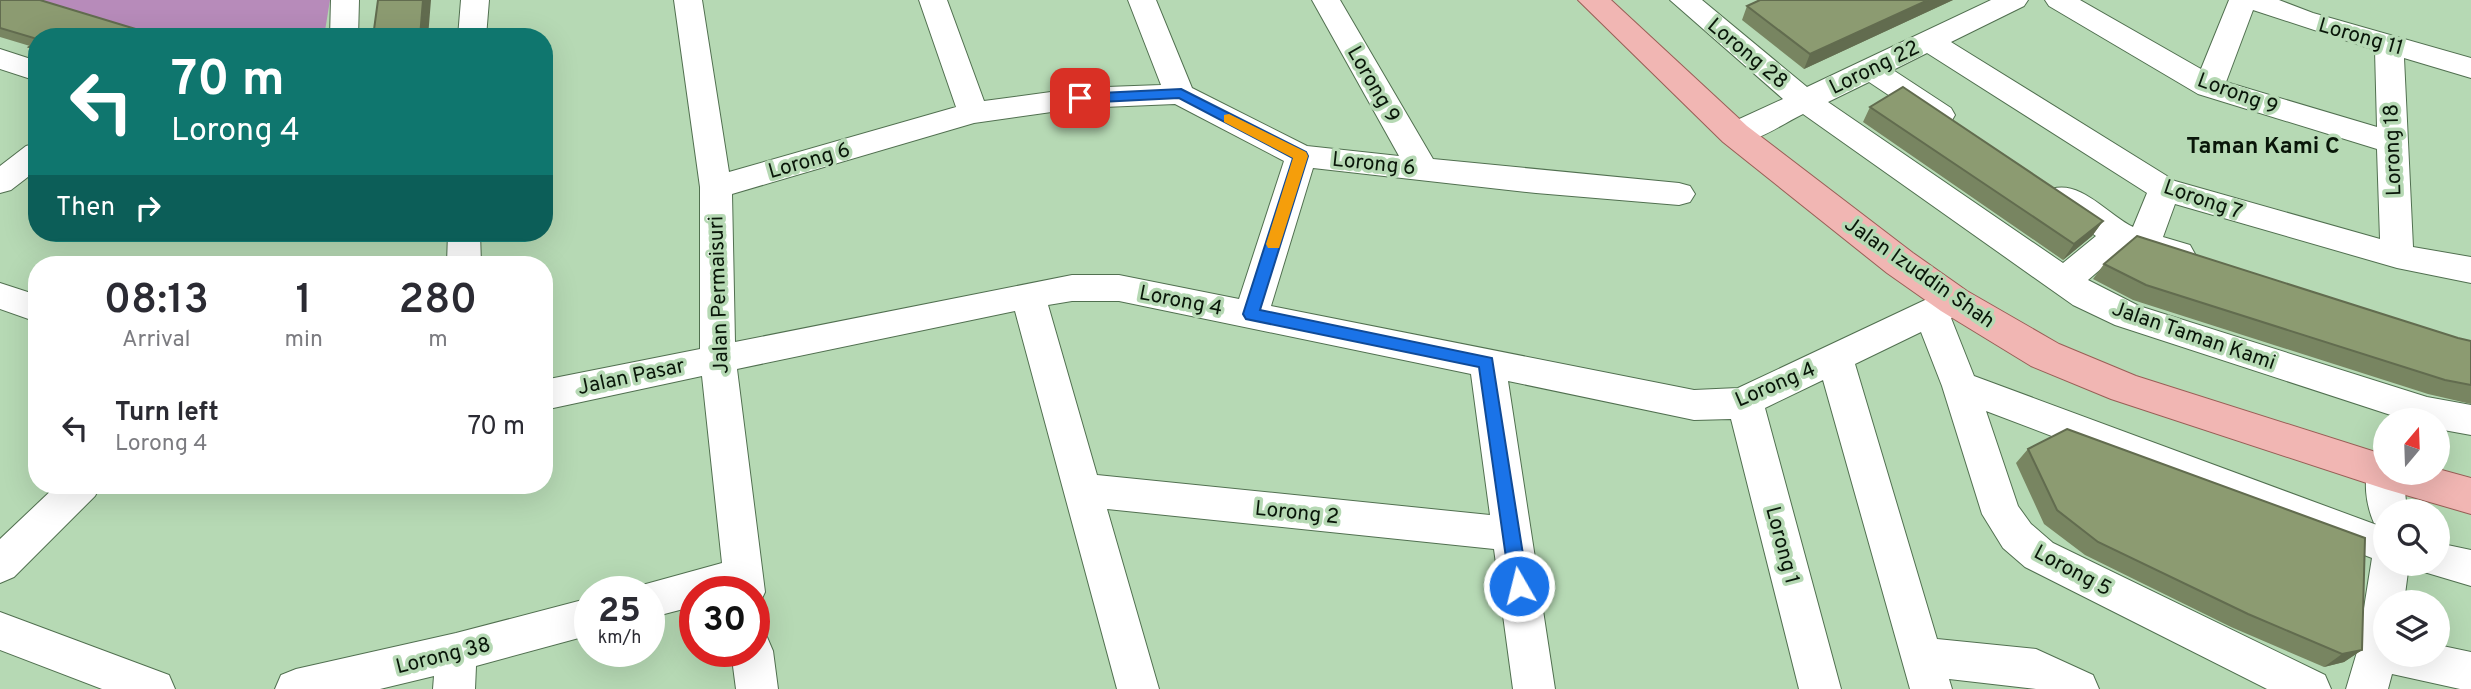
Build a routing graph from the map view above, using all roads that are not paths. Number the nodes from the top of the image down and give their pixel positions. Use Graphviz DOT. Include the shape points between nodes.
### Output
graph roads {
  1 [pos="345,0"];
  2 [pos="475,0"];
  3 [pos="688,0"];
  4 [pos="933,0"];
  5 [pos="1142,0"];
  6 [pos="1325,0"];
  7 [pos="1593,0"];
  8 [pos="2014,0"];
  9 [pos="2059,0"];
  10 [pos="2243,0"];
  11 [pos="2252,0"];
  12 [pos="2337,0"];
  13 [pos="1694,2"];
  14 [pos="2303,19"];
  15 [pos="344,28"];
  16 [pos="473,28"];
  17 [pos="1928,41"];
  18 [pos="2389,44"];
  19 [pos="0,59"];
  20 [pos="28,68"];
  21 [pos="2471,68"];
  22 [pos="1870,69"];
  23 [pos="2209,87"];
  24 [pos="1181,94"];
  25 [pos="973,113"];
  26 [pos="1772,116"];
  27 [pos="1961,129"];
  28 [pos="2391,142"];
  29 [pos="1301,156"];
  30 [pos="28,160"];
  31 [pos="1422,168"];
  32 [pos="0,182"];
  33 [pos="2040,182"];
  34 [pos="716,187"];
  35 [pos="2164,189"];
  36 [pos="1679,194"];
  37 [pos="2132,239"];
  38 [pos="2397,256"];
  39 [pos="2211,264"];
  40 [pos="2471,270"];
  41 [pos="2063,282"];
  42 [pos="1028,295"];
  43 [pos="0,296"];
  44 [pos="28,306"];
  45 [pos="1943,306"];
  46 [pos="1251,314"];
  47 [pos="718,357"];
  48 [pos="1835,358"];
  49 [pos="1486,362"];
  50 [pos="1960,386"];
  51 [pos="553,393"];
  52 [pos="1745,401"];
  53 [pos="2471,420"];
  54 [pos="2373,468"];
  55 [pos="2432,485"];
  56 [pos="1082,490"];
  57 [pos="73,494"];
  58 [pos="2471,496"];
  59 [pos="1512,534"];
  60 [pos="2373,541"];
  61 [pos="2450,563"];
  62 [pos="0,565"];
  63 [pos="2471,568"];
  64 [pos="742,576"];
  65 [pos="574,623"];
  66 [pos="0,631"];
  67 [pos="754,667"];
  68 [pos="2421,667"];
  69 [pos="455,670"];
  70 [pos="1926,673"];
  71 [pos="2471,673"];
  72 [pos="2264,678"];
  73 [pos="154,689"];
  74 [pos="296,689"];
  75 [pos="757,689"];
  76 [pos="1138,689"];
  77 [pos="1534,689"];
  78 [pos="1820,689"];
  79 [pos="2078,689"];
  80 [pos="2310,689"];
  1 -- 15 [label="street"];
  2 -- 16 [label="street"];
  3 -- 34 [label="street, Jalan Permaisuri"];
  4 -- 25 [label="street"];
  5 -- 24 [label="street"];
  6 -- 31 [label="street, Lorong 9"];
  7 -- 26 [label="main road, Jalan Izuddin Shah"];
  8 -- 17 [label="street, Lorong 22"];
  9 -- 23 [label="street, Lorong 9"];
  10 -- 23 [label="street"];
  11 -- 14 [label="street, Lorong 11"];
  12 -- 14 [label="street"];
  13 -- 26 [label="street, Lorong 28"];
  14 -- 18 [label="street, Lorong 11"];
  17 -- 22 [label="street, Lorong 22"];
  17 -- 35 [label="street, Lorong 7"];
  18 -- 21 [label="street, Lorong 11"];
  18 -- 28 [label="street, Lorong 18"];
  19 -- 20 [label="street"];
  22 -- 26 [label="street, Lorong 22"];
  22 -- 27 [label="street"];
  23 -- 28 [label="street, Lorong 9"];
  24 -- 25 [label="street, Lorong 6" via="1080,98"];
  24 -- 29 [label="street, Lorong 6"];
  25 -- 34 [label="street, Lorong 6"];
  26 -- 41 [label="street, Jalan Taman Kami"];
  26 -- 45 [label="main road, Jalan Izuddin Shah"];
  28 -- 38 [label="street, Lorong 18"];
  29 -- 31 [label="street, Lorong 6"];
  29 -- 46 [label="street"];
  30 -- 32 [label="street"];
  31 -- 36 [label="street, Lorong 6"];
  33 -- 37 [label="street"];
  34 -- 47 [label="street, Jalan Permaisuri"];
  35 -- 37 [label="street"];
  35 -- 38 [label="street, Lorong 7"];
  37 -- 39 [label="street"];
  37 -- 41 [label="street"];
  38 -- 40 [label="street, Lorong 7"];
  41 -- 53 [label="street, Jalan Taman Kami" via="2127,316 2427,411"];
  42 -- 46 [label="street, Lorong 4" via="1072,288 1119,288"];
  42 -- 47 [label="street, Lorong 4"];
  42 -- 56 [label="street"];
  43 -- 44 [label="street"];
  45 -- 48 [label="street, Lorong 4"];
  45 -- 50 [label="street, Lorong 5"];
  45 -- 54 [label="main road, Jalan Izuddin Shah" via="2126,388"];
  46 -- 49 [label="street, Lorong 4"];
  47 -- 51 [label="street, Jalan Pasar"];
  47 -- 64 [label="street, Jalan Permaisuri"];
  48 -- 52 [label="street, Lorong 4"];
  48 -- 70 [label="street"];
  49 -- 52 [label="street, Lorong 4" via="1694,405"];
  49 -- 59 [label="street"];
  50 -- 60 [label="street"];
  50 -- 72 [label="street, Lorong 5" via="2001,514 2017,536 2039,555"];
  52 -- 78 [label="street, Lorong 1"];
  55 -- 58 [label="main road, Jalan Izuddin Shah"];
  56 -- 59 [label="street, Lorong 2"];
  56 -- 76 [label="street"];
  57 -- 62 [label="street"];
  59 -- 77 [label="street"];
  61 -- 63 [label="street"];
  65 -- 69 [label="street, Lorong 38"];
  66 -- 73 [label="street"];
  67 -- 75 [label="street"];
  68 -- 71 [label="street"];
  69 -- 74 [label="street, Lorong 38"];
  70 -- 79 [label="street" via="2036,668"];
  72 -- 80 [label="street, Lorong 5"];
}
